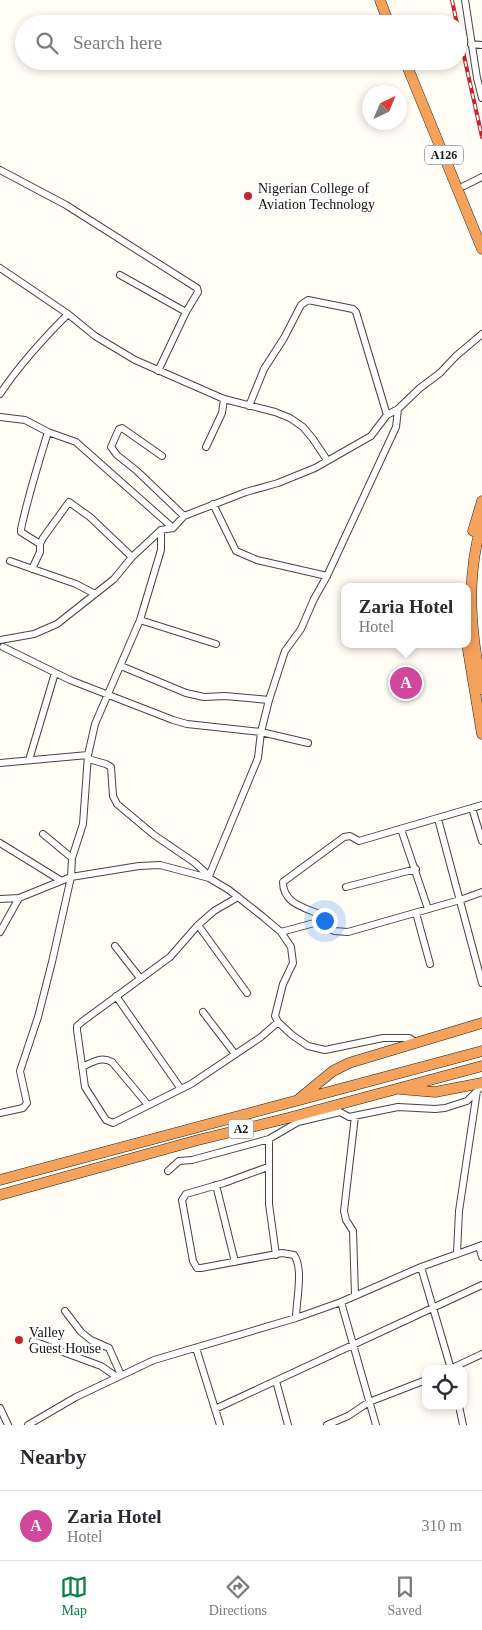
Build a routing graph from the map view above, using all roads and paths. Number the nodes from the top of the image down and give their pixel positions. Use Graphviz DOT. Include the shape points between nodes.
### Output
graph roads {
  1 [pos="380,0"];
  2 [pos="387,0"];
  3 [pos="464,0"];
  4 [pos="386,15"];
  5 [pos="393,15"];
  6 [pos="466,15"];
  7 [pos="467,19"];
  8 [pos="471,44"];
  9 [pos="482,45"];
  10 [pos="409,70"];
  11 [pos="416,70"];
  12 [pos="482,98"];
  13 [pos="0,170"];
  14 [pos="482,177"];
  15 [pos="464,186"];
  16 [pos="482,231"];
  17 [pos="482,249"];
  18 [pos="0,268"];
  19 [pos="120,275"];
  20 [pos="186,312"];
  21 [pos="68,314"];
  22 [pos="482,334"];
  23 [pos="158,371"];
  24 [pos="0,394"];
  25 [pos="224,399"];
  26 [pos="249,406"];
  27 [pos="398,409"];
  28 [pos="387,415"];
  29 [pos="0,417"];
  30 [pos="48,432"];
  31 [pos="206,448"];
  32 [pos="162,456"];
  33 [pos="327,460"];
  34 [pos="482,501"];
  35 [pos="213,504"];
  36 [pos="184,516"];
  37 [pos="482,523"];
  38 [pos="173,528"];
  39 [pos="161,530"];
  40 [pos="40,544"];
  41 [pos="132,557"];
  42 [pos="10,561"];
  43 [pos="32,569"];
  44 [pos="327,576"];
  45 [pos="465,583"];
  46 [pos="471,583"];
  47 [pos="95,594"];
  48 [pos="471,604"];
  49 [pos="140,620"];
  50 [pos="1,644"];
  51 [pos="216,644"];
  52 [pos="474,644"];
  53 [pos="0,655"];
  54 [pos="122,666"];
  55 [pos="55,672"];
  56 [pos="482,689"];
  57 [pos="97,691"];
  58 [pos="109,696"];
  59 [pos="268,700"];
  60 [pos="102,708"];
  61 [pos="261,732"];
  62 [pos="482,734"];
  63 [pos="308,743"];
  64 [pos="88,757"];
  65 [pos="29,760"];
  66 [pos="0,763"];
  67 [pos="482,805"];
  68 [pos="472,808"];
  69 [pos="438,819"];
  70 [pos="401,830"];
  71 [pos="43,834"];
  72 [pos="482,841"];
  73 [pos="0,842"];
  74 [pos="72,858"];
  75 [pos="416,869"];
  76 [pos="70,877"];
  77 [pos="209,877"];
  78 [pos="60,880"];
  79 [pos="346,887"];
  80 [pos="482,892"];
  81 [pos="18,898"];
  82 [pos="238,898"];
  83 [pos="0,899"];
  84 [pos="460,900"];
  85 [pos="428,909"];
  86 [pos="416,912"];
  87 [pos="318,922"];
  88 [pos="198,925"];
  89 [pos="0,932"];
  90 [pos="281,932"];
  91 [pos="115,946"];
  92 [pos="430,964"];
  93 [pos="140,978"];
  94 [pos="482,983"];
  95 [pos="248,993"];
  96 [pos="116,996"];
  97 [pos="203,1012"];
  98 [pos="278,1022"];
  99 [pos="482,1023"];
  100 [pos="417,1043"];
  101 [pos="482,1051"];
  102 [pos="234,1054"];
  103 [pos="450,1060"];
  104 [pos="482,1066"];
  105 [pos="82,1067"];
  106 [pos="454,1073"];
  107 [pos="480,1087"];
  108 [pos="181,1089"];
  109 [pos="384,1091"];
  110 [pos="291,1102"];
  111 [pos="148,1105"];
  112 [pos="0,1113"];
  113 [pos="355,1116"];
  114 [pos="269,1139"];
  115 [pos="268,1167"];
  116 [pos="168,1171"];
  117 [pos="0,1180"];
  118 [pos="216,1185"];
  119 [pos="0,1195"];
  120 [pos="480,1245"];
  121 [pos="457,1254"];
  122 [pos="276,1255"];
  123 [pos="482,1257"];
  124 [pos="235,1262"];
  125 [pos="421,1267"];
  126 [pos="482,1285"];
  127 [pos="355,1296"];
  128 [pos="341,1302"];
  129 [pos="433,1308"];
  130 [pos="65,1311"];
  131 [pos="296,1318"];
  132 [pos="33,1341"];
  133 [pos="353,1344"];
  134 [pos="196,1348"];
  135 [pos="482,1354"];
  136 [pos="450,1365"];
  137 [pos="459,1365"];
  138 [pos="119,1376"];
  139 [pos="276,1381"];
  140 [pos="422,1382"];
  141 [pos="370,1402"];
  142 [pos="0,1408"];
  143 [pos="215,1409"];
  144 [pos="460,1410"];
  145 [pos="8,1425"];
  146 [pos="28,1425"];
  147 [pos="220,1425"];
  148 [pos="288,1425"];
  149 [pos="327,1425"];
  150 [pos="376,1425"];
  151 [pos="463,1425"];
  1 -- 4 [label="highway"];
  2 -- 5 [label="highway"];
  3 -- 6 [label="street"];
  7 -- 8 [label="street"];
  8 -- 9 [label="street"];
  8 -- 12 [label="street"];
  10 -- 17 [label="highway, A126"];
  11 -- 15 [label="highway, A126"];
  13 -- 20 [label="street" via="66,205 197,288 198,292"];
  14 -- 15 [label="street"];
  15 -- 16 [label="highway, A126"];
  18 -- 21 [label="street"];
  19 -- 20 [label="street"];
  20 -- 23 [label="street"];
  21 -- 23 [label="street" via="94,336"];
  21 -- 24 [label="street" via="13,374"];
  22 -- 27 [label="street"];
  23 -- 25 [label="street"];
  25 -- 26 [label="street"];
  25 -- 31 [label="street" via="222,413"];
  26 -- 28 [label="street" via="264,369 308,300 356,312"];
  26 -- 33 [label="street" via="290,418 303,427"];
  27 -- 28 [label="street"];
  27 -- 44 [label="street" via="396,427"];
  28 -- 33 [label="street" via="371,436"];
  29 -- 30 [label="street" via="24,420"];
  30 -- 38 [label="street" via="76,442"];
  30 -- 40 [label="street" via="21,530"];
  32 -- 36 [label="street" via="122,428 111,447"];
  33 -- 35 [label="street" via="278,483"];
  34 -- 45 [label="highway" via="471,540"];
  35 -- 36 [label="street"];
  35 -- 44 [label="street" via="236,551 257,560"];
  36 -- 38 [label="street"];
  37 -- 46 [label="highway"];
  38 -- 39 [label="street"];
  39 -- 41 [label="street"];
  39 -- 49 [label="street" via="161,550"];
  40 -- 41 [label="street" via="69,502 90,517"];
  40 -- 43 [label="street"];
  41 -- 47 [label="street" via="114,579"];
  42 -- 43 [label="street"];
  43 -- 47 [label="street"];
  44 -- 59 [label="street" via="301,629 285,651"];
  47 -- 50 [label="street" via="58,624"];
  48 -- 52 [label="highway"];
  49 -- 51 [label="street"];
  49 -- 54 [label="street"];
  50 -- 53 [label="street"];
  50 -- 55 [label="street"];
  52 -- 56 [label="highway"];
  52 -- 62 [label="highway"];
  54 -- 58 [label="street"];
  54 -- 59 [label="street" via="186,693"];
  55 -- 57 [label="street"];
  55 -- 65 [label="street"];
  57 -- 58 [label="street"];
  57 -- 60 [label="street"];
  58 -- 60 [label="street"];
  58 -- 61 [label="street" via="187,724"];
  59 -- 61 [label="street"];
  60 -- 64 [label="street"];
  61 -- 63 [label="street"];
  61 -- 77 [label="street" via="258,758"];
  64 -- 65 [label="street"];
  64 -- 74 [label="street" via="83,824"];
  64 -- 77 [label="street" via="111,767 113,796 118,804"];
  65 -- 66 [label="street"];
  67 -- 68 [label="street"];
  68 -- 69 [label="street"];
  68 -- 72 [label="street"];
  69 -- 70 [label="street"];
  69 -- 84 [label="street"];
  70 -- 75 [label="street"];
  70 -- 87 [label="street" via="360,842 350,836 344,837 283,882 287,898 319,914"];
  71 -- 74 [label="street"];
  73 -- 78 [label="street"];
  74 -- 76 [label="street"];
  75 -- 79 [label="street"];
  75 -- 85 [label="street"];
  76 -- 77 [label="street" via="160,865"];
  76 -- 78 [label="street"];
  76 -- 112 [label="street" via="38,1017 20,1071 27,1103 23,1108"];
  77 -- 82 [label="street"];
  78 -- 81 [label="street"];
  80 -- 84 [label="street"];
  81 -- 83 [label="street"];
  81 -- 89 [label="street"];
  82 -- 88 [label="street" via="214,911"];
  82 -- 90 [label="street"];
  84 -- 85 [label="street"];
  84 -- 94 [label="street"];
  85 -- 86 [label="street"];
  86 -- 87 [label="street" via="348,932 334,931"];
  86 -- 92 [label="street"];
  87 -- 90 [label="street"];
  88 -- 93 [label="street" via="170,956"];
  88 -- 95 [label="street"];
  90 -- 98 [label="street" via="292,947 294,957 276,1012"];
  91 -- 93 [label="street"];
  93 -- 96 [label="street"];
  96 -- 105 [label="street" via="78,1026"];
  96 -- 108 [label="street"];
  97 -- 102 [label="street"];
  98 -- 100 [label="street" via="304,1044 320,1050 384,1038 409,1038"];
  98 -- 102 [label="street"];
  99 -- 100 [label="highway"];
  100 -- 110 [label="highway" via="341,1066"];
  101 -- 103 [label="highway, A2"];
  102 -- 108 [label="street"];
  103 -- 106 [label="highway"];
  103 -- 110 [label="highway, A2"];
  104 -- 106 [label="highway, A2"];
  105 -- 111 [label="street" via="106,1058"];
  105 -- 111 [label="street" via="85,1087 108,1122 113,1123"];
  106 -- 109 [label="highway, A2"];
  107 -- 109 [label="highway"];
  107 -- 113 [label="street" via="467,1101 445,1108 398,1107"];
  107 -- 121 [label="street" via="459,1211"];
  108 -- 111 [label="street"];
  109 -- 119 [label="highway, A2"];
  110 -- 117 [label="highway, A2"];
  113 -- 114 [label="street" via="349,1117 340,1112 298,1122"];
  113 -- 127 [label="street" via="344,1211 353,1230"];
  114 -- 115 [label="street"];
  114 -- 116 [label="street" via="179,1161"];
  115 -- 118 [label="street"];
  115 -- 122 [label="street"];
  118 -- 124 [label="street"];
  118 -- 124 [label="street" via="186,1194 182,1200 193,1261 197,1268"];
  120 -- 121 [label="street"];
  120 -- 123 [label="street"];
  121 -- 125 [label="street"];
  122 -- 124 [label="street"];
  122 -- 131 [label="street" via="291,1254 298,1260"];
  125 -- 127 [label="street"];
  125 -- 129 [label="street"];
  126 -- 129 [label="street"];
  127 -- 128 [label="street"];
  128 -- 131 [label="street"];
  128 -- 133 [label="street"];
  129 -- 133 [label="street"];
  129 -- 136 [label="street"];
  130 -- 138 [label="street" via="86,1336 109,1348"];
  131 -- 134 [label="street"];
  132 -- 138 [label="street"];
  133 -- 139 [label="street"];
  133 -- 141 [label="street"];
  134 -- 138 [label="street" via="154,1360"];
  134 -- 143 [label="street"];
  135 -- 137 [label="street"];
  138 -- 146 [label="street"];
  139 -- 143 [label="street"];
  139 -- 148 [label="street"];
  140 -- 141 [label="street"];
  141 -- 149 [label="street"];
  141 -- 150 [label="street"];
  142 -- 145 [label="street"];
  143 -- 147 [label="street"];
  144 -- 151 [label="street"];
}
